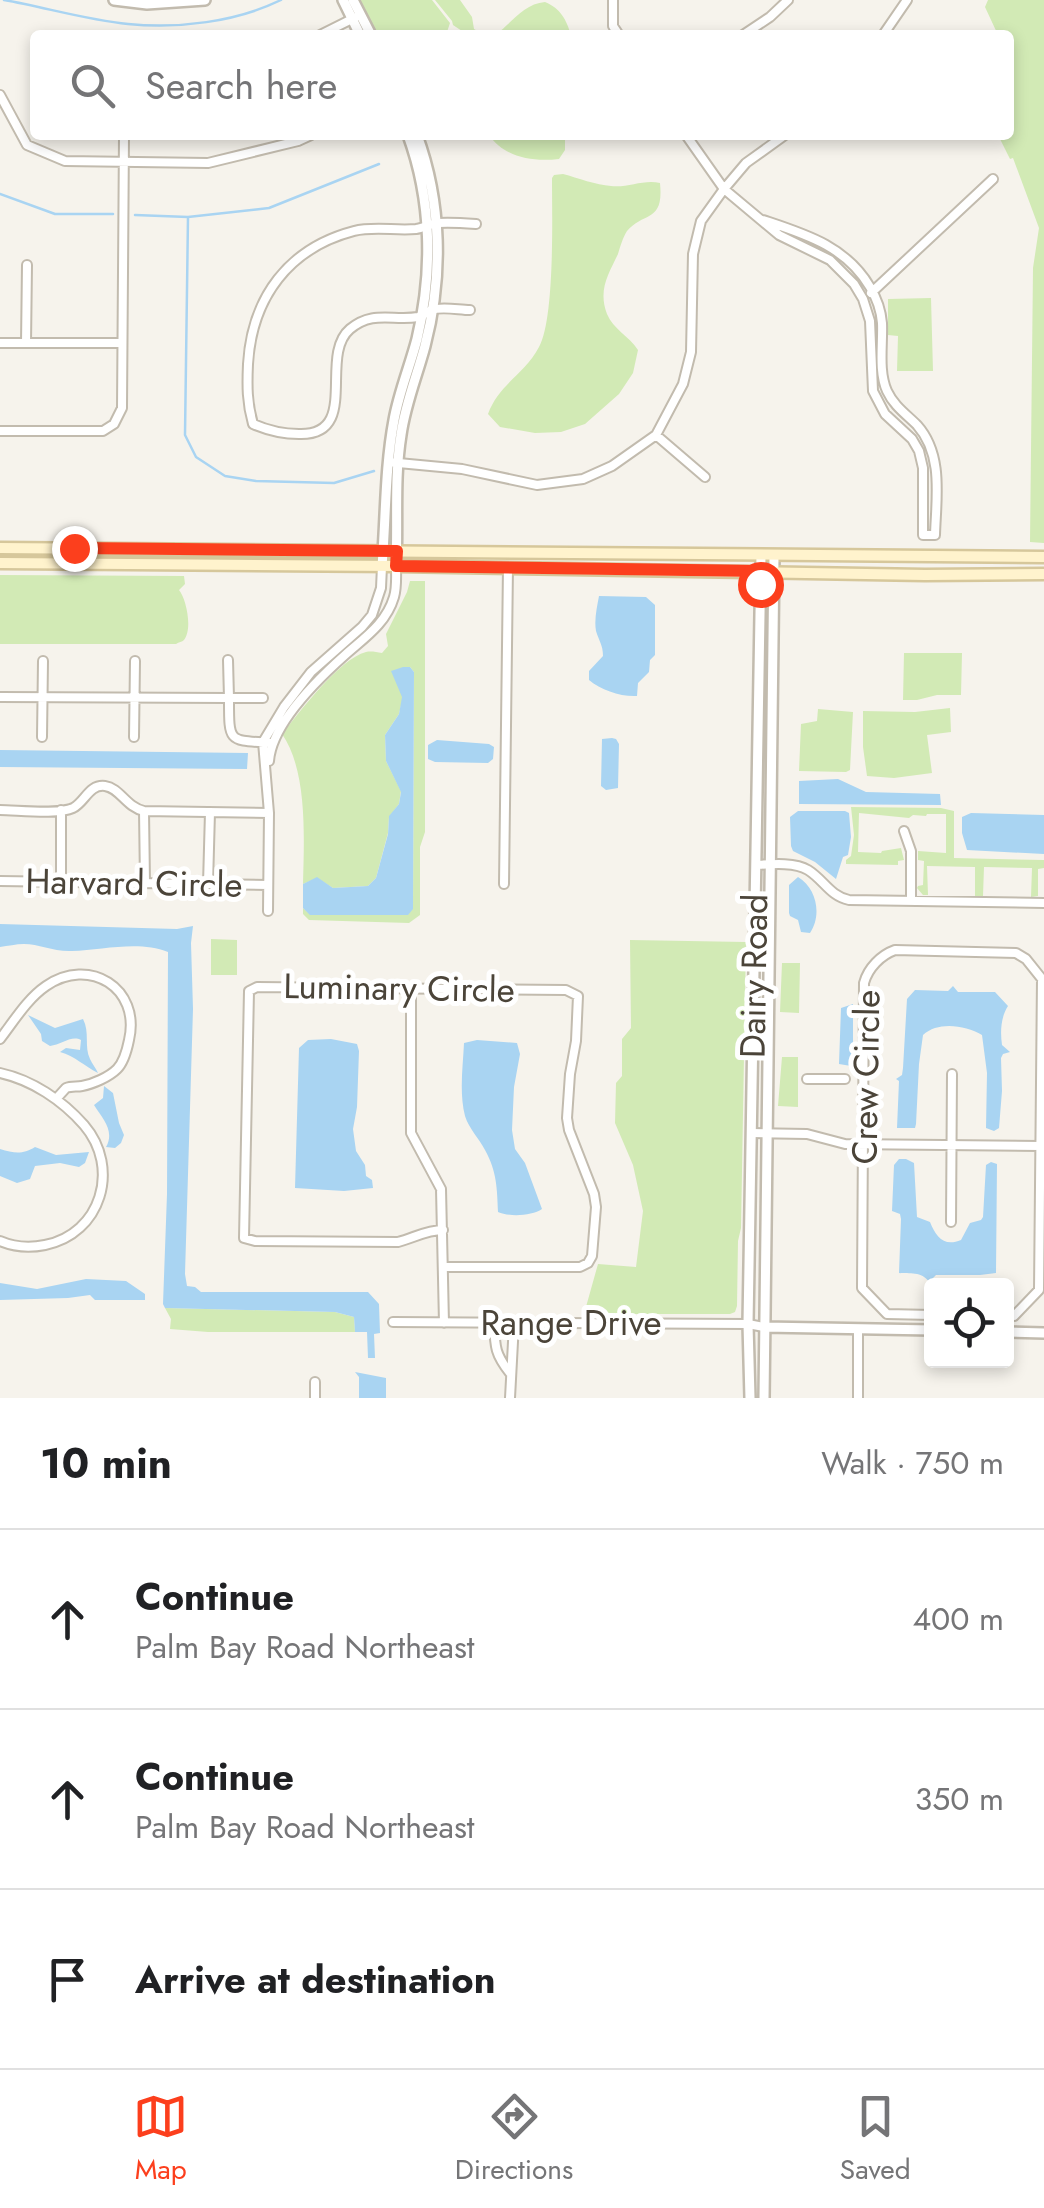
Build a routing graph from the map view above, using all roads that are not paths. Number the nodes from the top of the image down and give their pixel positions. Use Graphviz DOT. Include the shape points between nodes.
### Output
graph roads {
  1 [pos="114,0"];
  2 [pos="205,0"];
  3 [pos="343,0"];
  4 [pos="354,0"];
  5 [pos="613,0"];
  6 [pos="788,0"];
  7 [pos="907,0"];
  8 [pos="356,16"];
  9 [pos="329,30"];
  10 [pos="359,30"];
  11 [pos="367,30"];
  12 [pos="616,30"];
  13 [pos="750,30"];
  14 [pos="886,30"];
  15 [pos="0,95"];
  16 [pos="124,140"];
  17 [pos="300,140"];
  18 [pos="409,140"];
  19 [pos="419,140"];
  20 [pos="690,140"];
  21 [pos="778,140"];
  22 [pos="124,162"];
  23 [pos="994,179"];
  24 [pos="724,189"];
  25 [pos="763,220"];
  26 [pos="432,224"];
  27 [pos="476,224"];
  28 [pos="27,265"];
  29 [pos="873,292"];
  30 [pos="863,299"];
  31 [pos="433,309"];
  32 [pos="470,310"];
  33 [pos="422,316"];
  34 [pos="0,343"];
  35 [pos="26,343"];
  36 [pos="122,343"];
  37 [pos="0,431"];
  38 [pos="656,435"];
  39 [pos="393,462"];
  40 [pos="706,476"];
  41 [pos="0,548"];
  42 [pos="34,548"];
  43 [pos="184,549"];
  44 [pos="211,550"];
  45 [pos="384,551"];
  46 [pos="397,551"];
  47 [pos="522,552"];
  48 [pos="761,554"];
  49 [pos="774,555"];
  50 [pos="1044,557"];
  51 [pos="0,563"];
  52 [pos="14,564"];
  53 [pos="170,564"];
  54 [pos="191,564"];
  55 [pos="382,566"];
  56 [pos="396,566"];
  57 [pos="508,567"];
  58 [pos="760,571"];
  59 [pos="773,572"];
  60 [pos="1044,574"];
  61 [pos="228,660"];
  62 [pos="43,661"];
  63 [pos="135,661"];
  64 [pos="0,697"];
  65 [pos="43,697"];
  66 [pos="135,698"];
  67 [pos="229,698"];
  68 [pos="263,698"];
  69 [pos="42,737"];
  70 [pos="134,737"];
  71 [pos="268,742"];
  72 [pos="772,760"];
  73 [pos="758,776"];
  74 [pos="772,776"];
  75 [pos="757,792"];
  76 [pos="0,810"];
  77 [pos="61,810"];
  78 [pos="144,812"];
  79 [pos="210,812"];
  80 [pos="269,813"];
  81 [pos="904,831"];
  82 [pos="756,864"];
  83 [pos="771,864"];
  84 [pos="0,882"];
  85 [pos="61,882"];
  86 [pos="145,883"];
  87 [pos="208,884"];
  88 [pos="504,884"];
  89 [pos="268,885"];
  90 [pos="911,901"];
  91 [pos="1044,903"];
  92 [pos="268,910"];
  93 [pos="410,989"];
  94 [pos="0,1039"];
  95 [pos="0,1074"];
  96 [pos="952,1074"];
  97 [pos="807,1079"];
  98 [pos="846,1080"];
  99 [pos="56,1099"];
  100 [pos="752,1133"];
  101 [pos="767,1133"];
  102 [pos="864,1144"];
  103 [pos="952,1145"];
  104 [pos="1040,1146"];
  105 [pos="950,1222"];
  106 [pos="443,1230"];
  107 [pos="0,1240"];
  108 [pos="443,1267"];
  109 [pos="924,1315"];
  110 [pos="1014,1316"];
  111 [pos="393,1322"];
  112 [pos="444,1323"];
  113 [pos="494,1323"];
  114 [pos="514,1323"];
  115 [pos="748,1324"];
  116 [pos="764,1327"];
  117 [pos="858,1329"];
  118 [pos="924,1330"];
  119 [pos="1014,1332"];
  120 [pos="1044,1333"];
  121 [pos="510,1373"];
  122 [pos="315,1382"];
  123 [pos="315,1398"];
  124 [pos="510,1398"];
  125 [pos="750,1398"];
  126 [pos="764,1398"];
  127 [pos="858,1398"];
  1 -- 2 [label="street"];
  3 -- 8 [label="street"];
  4 -- 8 [label="street"];
  5 -- 12 [label="street"];
  6 -- 13 [label="street"];
  7 -- 14 [label="street"];
  8 -- 9 [label="street"];
  8 -- 10 [label="street"];
  8 -- 11 [label="street"];
  15 -- 22 [label="street" via="28,145 65,161"];
  16 -- 22 [label="street"];
  17 -- 22 [label="street" via="208,163"];
  18 -- 26 [label="street"];
  19 -- 26 [label="street"];
  20 -- 24 [label="street"];
  21 -- 24 [label="street"];
  22 -- 36 [label="street"];
  23 -- 29 [label="street"];
  24 -- 25 [label="street"];
  24 -- 38 [label="street" via="701,221 691,352 683,384"];
  25 -- 29 [label="street" via="842,254"];
  25 -- 30 [label="street" via="830,260"];
  26 -- 27 [label="street"];
  26 -- 31 [label="street" via="438,260"];
  26 -- 33 [label="street"];
  26 -- 33 [label="street" via="358,230 324,241 285,270 255,320 249,344 253,424 294,434 325,427 334,414 337,352 346,332 366,317"];
  28 -- 35 [label="street"];
  29 -- 30 [label="street"];
  29 -- 30 [label="street" via="882,316 883,380 935,461 935,535 923,535 918,452 873,390"];
  31 -- 32 [label="street"];
  31 -- 33 [label="street"];
  31 -- 39 [label="street"];
  33 -- 39 [label="street" via="395,414"];
  34 -- 35 [label="street"];
  35 -- 36 [label="street"];
  36 -- 37 [label="street" via="122,408 114,424 103,431"];
  38 -- 39 [label="street" via="612,466 537,485"];
  38 -- 40 [label="street"];
  39 -- 45 [label="street"];
  39 -- 46 [label="street"];
  41 -- 42 [label="main road"];
  42 -- 43 [label="main road"];
  42 -- 52 [label="main road"];
  43 -- 44 [label="main road"];
  43 -- 53 [label="main road"];
  44 -- 45 [label="main road"];
  44 -- 54 [label="main road"];
  45 -- 46 [label="main road"];
  45 -- 55 [label="street"];
  46 -- 47 [label="main road"];
  46 -- 56 [label="street"];
  47 -- 48 [label="main road"];
  47 -- 57 [label="main road"];
  48 -- 49 [label="main road"];
  48 -- 58 [label="street, Dairy Road"];
  49 -- 50 [label="main road"];
  49 -- 59 [label="street, Dairy Road"];
  51 -- 52 [label="main road"];
  52 -- 53 [label="main road"];
  53 -- 54 [label="main road"];
  54 -- 55 [label="main road"];
  55 -- 56 [label="main road"];
  55 -- 71 [label="street" via="372,615 311,672"];
  56 -- 57 [label="main road"];
  56 -- 71 [label="street" via="386,615"];
  57 -- 58 [label="main road"];
  57 -- 88 [label="street"];
  58 -- 59 [label="main road"];
  58 -- 73 [label="street, Dairy Road"];
  59 -- 60 [label="main road"];
  59 -- 72 [label="street, Dairy Road"];
  61 -- 67 [label="street"];
  62 -- 65 [label="street"];
  63 -- 66 [label="street"];
  64 -- 65 [label="street"];
  65 -- 66 [label="street"];
  65 -- 69 [label="street"];
  66 -- 67 [label="street"];
  66 -- 70 [label="street"];
  67 -- 68 [label="street"];
  67 -- 71 [label="street" via="233,738"];
  71 -- 80 [label="street, Harvard Circle"];
  72 -- 73 [label="street"];
  72 -- 74 [label="street, Dairy Road"];
  73 -- 75 [label="street, Dairy Road"];
  74 -- 75 [label="street"];
  74 -- 83 [label="street, Dairy Road"];
  75 -- 82 [label="street, Dairy Road"];
  76 -- 77 [label="street, Harvard Circle"];
  77 -- 78 [label="street, Harvard Circle" via="74,808 102,785"];
  77 -- 85 [label="street"];
  78 -- 79 [label="street, Harvard Circle"];
  78 -- 86 [label="street"];
  79 -- 80 [label="street, Harvard Circle"];
  79 -- 87 [label="street"];
  80 -- 89 [label="street, Harvard Circle"];
  81 -- 90 [label="street" via="912,851"];
  82 -- 83 [label="street"];
  82 -- 100 [label="street, Dairy Road"];
  83 -- 90 [label="street" via="810,871 836,898"];
  83 -- 101 [label="street, Dairy Road"];
  84 -- 85 [label="street, Harvard Circle"];
  85 -- 86 [label="street, Harvard Circle"];
  86 -- 87 [label="street, Harvard Circle"];
  87 -- 89 [label="street, Harvard Circle"];
  89 -- 92 [label="street, Harvard Circle"];
  90 -- 91 [label="street"];
  93 -- 106 [label="street" via="410,1133 440,1189"];
  93 -- 106 [label="street, Luminary Circle" via="249,991 244,1238 398,1242"];
  93 -- 108 [label="street, Luminary Circle" via="566,990 578,996 568,1118 594,1194 592,1256 580,1267"];
  94 -- 99 [label="street" via="45,987 64,976 108,980 129,1014 126,1052 117,1069 66,1088"];
  95 -- 99 [label="street"];
  96 -- 103 [label="street"];
  97 -- 98 [label="street"];
  99 -- 107 [label="street" via="86,1126 98,1150 99,1200 92,1217 59,1242 33,1248"];
  100 -- 101 [label="street"];
  100 -- 115 [label="street, Dairy Road"];
  101 -- 102 [label="street"];
  101 -- 116 [label="street, Dairy Road"];
  102 -- 103 [label="street"];
  102 -- 104 [label="street, Crew Circle" via="864,982 878,960 895,950 1016,953 1040,975"];
  102 -- 109 [label="street, Crew Circle" via="862,1288 887,1314"];
  103 -- 104 [label="street"];
  103 -- 105 [label="street"];
  104 -- 110 [label="street, Crew Circle" via="1039,1290"];
  106 -- 108 [label="street"];
  108 -- 112 [label="street"];
  111 -- 112 [label="street, Range Drive"];
  112 -- 113 [label="street, Range Drive"];
  113 -- 114 [label="street, Range Drive"];
  113 -- 121 [label="street" via="495,1350"];
  114 -- 115 [label="street, Range Drive"];
  114 -- 121 [label="street"];
  115 -- 116 [label="street, Range Drive"];
  115 -- 125 [label="street, Dairy Road"];
  116 -- 117 [label="street"];
  116 -- 126 [label="street, Dairy Road"];
  117 -- 118 [label="street"];
  117 -- 127 [label="street"];
  119 -- 120 [label="street"];
  121 -- 124 [label="street"];
  122 -- 123 [label="street"];
}
